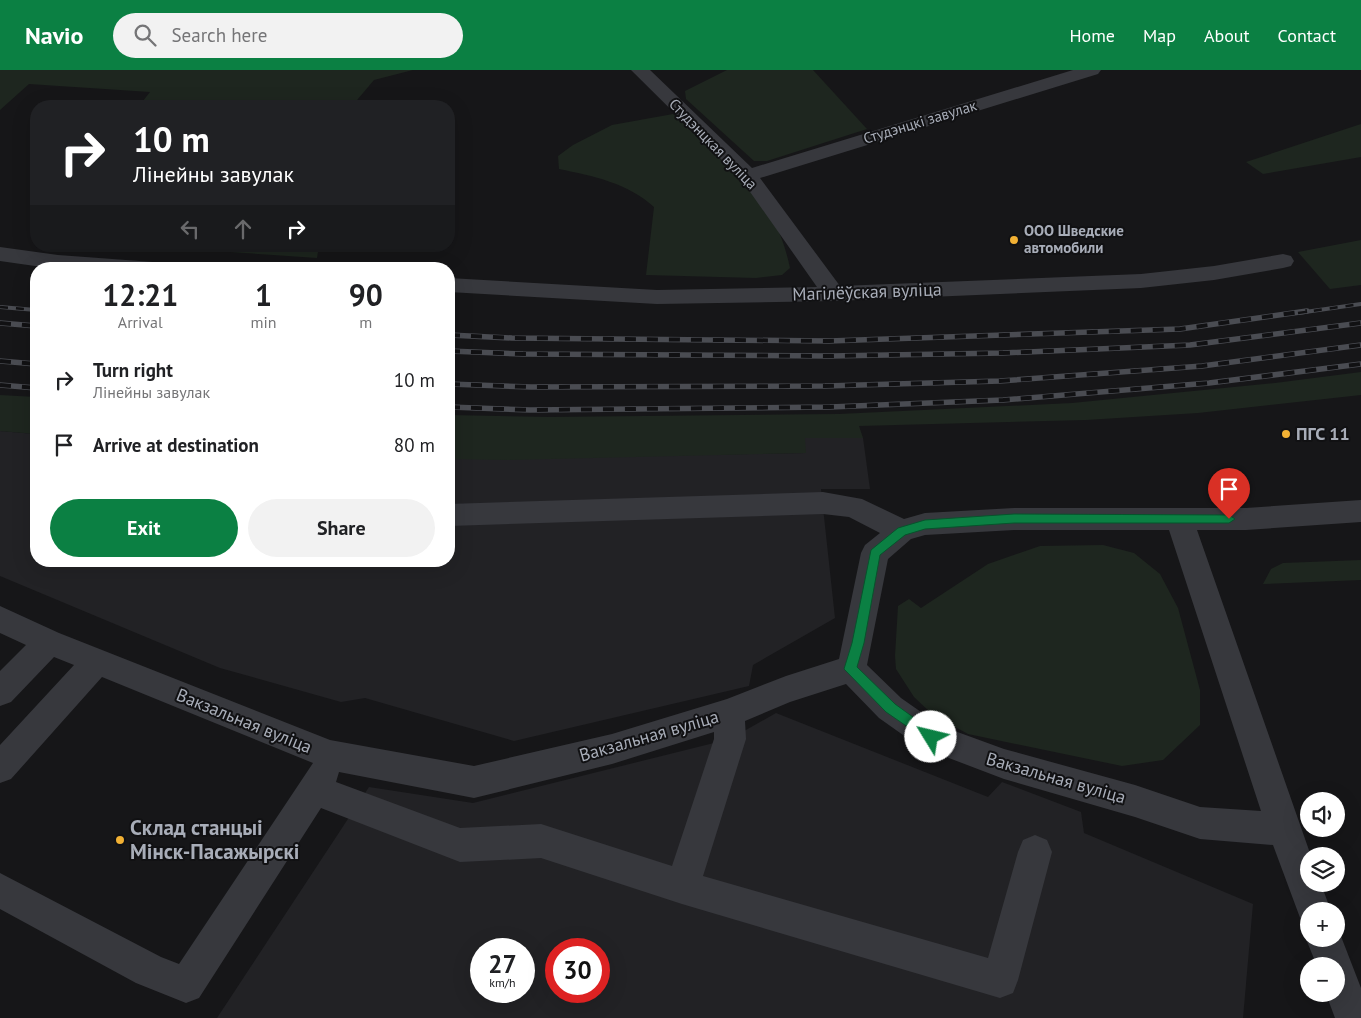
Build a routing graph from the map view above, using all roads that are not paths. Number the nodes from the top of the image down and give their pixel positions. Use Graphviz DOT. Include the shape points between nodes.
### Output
graph roads {
  1 [pos="640,70"];
  2 [pos="1092,70"];
  3 [pos="748,174"];
  4 [pos="0,254"];
  5 [pos="1283,261"];
  6 [pos="58,262"];
  7 [pos="455,285"];
  8 [pos="834,294"];
  9 [pos="1361,511"];
  10 [pos="455,515"];
  11 [pos="1179,518"];
  12 [pos="902,531"];
  13 [pos="0,619"];
  14 [pos="49,642"];
  15 [pos="97,662"];
  16 [pos="851,669"];
  17 [pos="0,692"];
  18 [pos="729,713"];
  19 [pos="336,756"];
  20 [pos="0,768"];
  21 [pos="314,789"];
  22 [pos="1284,829"];
  23 [pos="1035,852"];
  24 [pos="682,887"];
  25 [pos="0,890"];
  26 [pos="1311,902"];
  27 [pos="1345,994"];
  28 [pos="1354,1018"];
  1 -- 3 [label="street, Студэнцкая вуліца"];
  2 -- 3 [label="street, Студэнцкі завулак"];
  3 -- 8 [label="street, Студэнцкая вуліца"];
  4 -- 6 [label="street"];
  5 -- 8 [label="street, Магілёўская вуліца" via="1214,274 1141,281"];
  7 -- 8 [label="street, Магілёўская вуліца" via="656,297"];
  9 -- 11 [label="street" via="1246,519"];
  10 -- 12 [label="street" via="823,503 853,507"];
  11 -- 12 [label="street" via="1014,519 925,524"];
  11 -- 22 [label="street"];
  12 -- 16 [label="street" via="875,553"];
  13 -- 14 [label="street, Вакзальная вуліца"];
  14 -- 15 [label="street, Вакзальная вуліца"];
  14 -- 17 [label="street"];
  15 -- 19 [label="street, Вакзальная вуліца"];
  15 -- 20 [label="street"];
  16 -- 18 [label="street, Вакзальная вуліца"];
  16 -- 22 [label="street, Вакзальная вуліца" via="890,708 931,737 1004,764 1200,823"];
  18 -- 19 [label="street, Вакзальная вуліца" via="612,749 474,782"];
  18 -- 24 [label="street" via="730,739"];
  19 -- 21 [label="street"];
  21 -- 24 [label="street" via="460,846 541,841"];
  21 -- 25 [label="street" via="186,985 149,970"];
  22 -- 26 [label="street"];
  23 -- 24 [label="street" via="1000,980"];
  27 -- 28 [label="street"];
}
